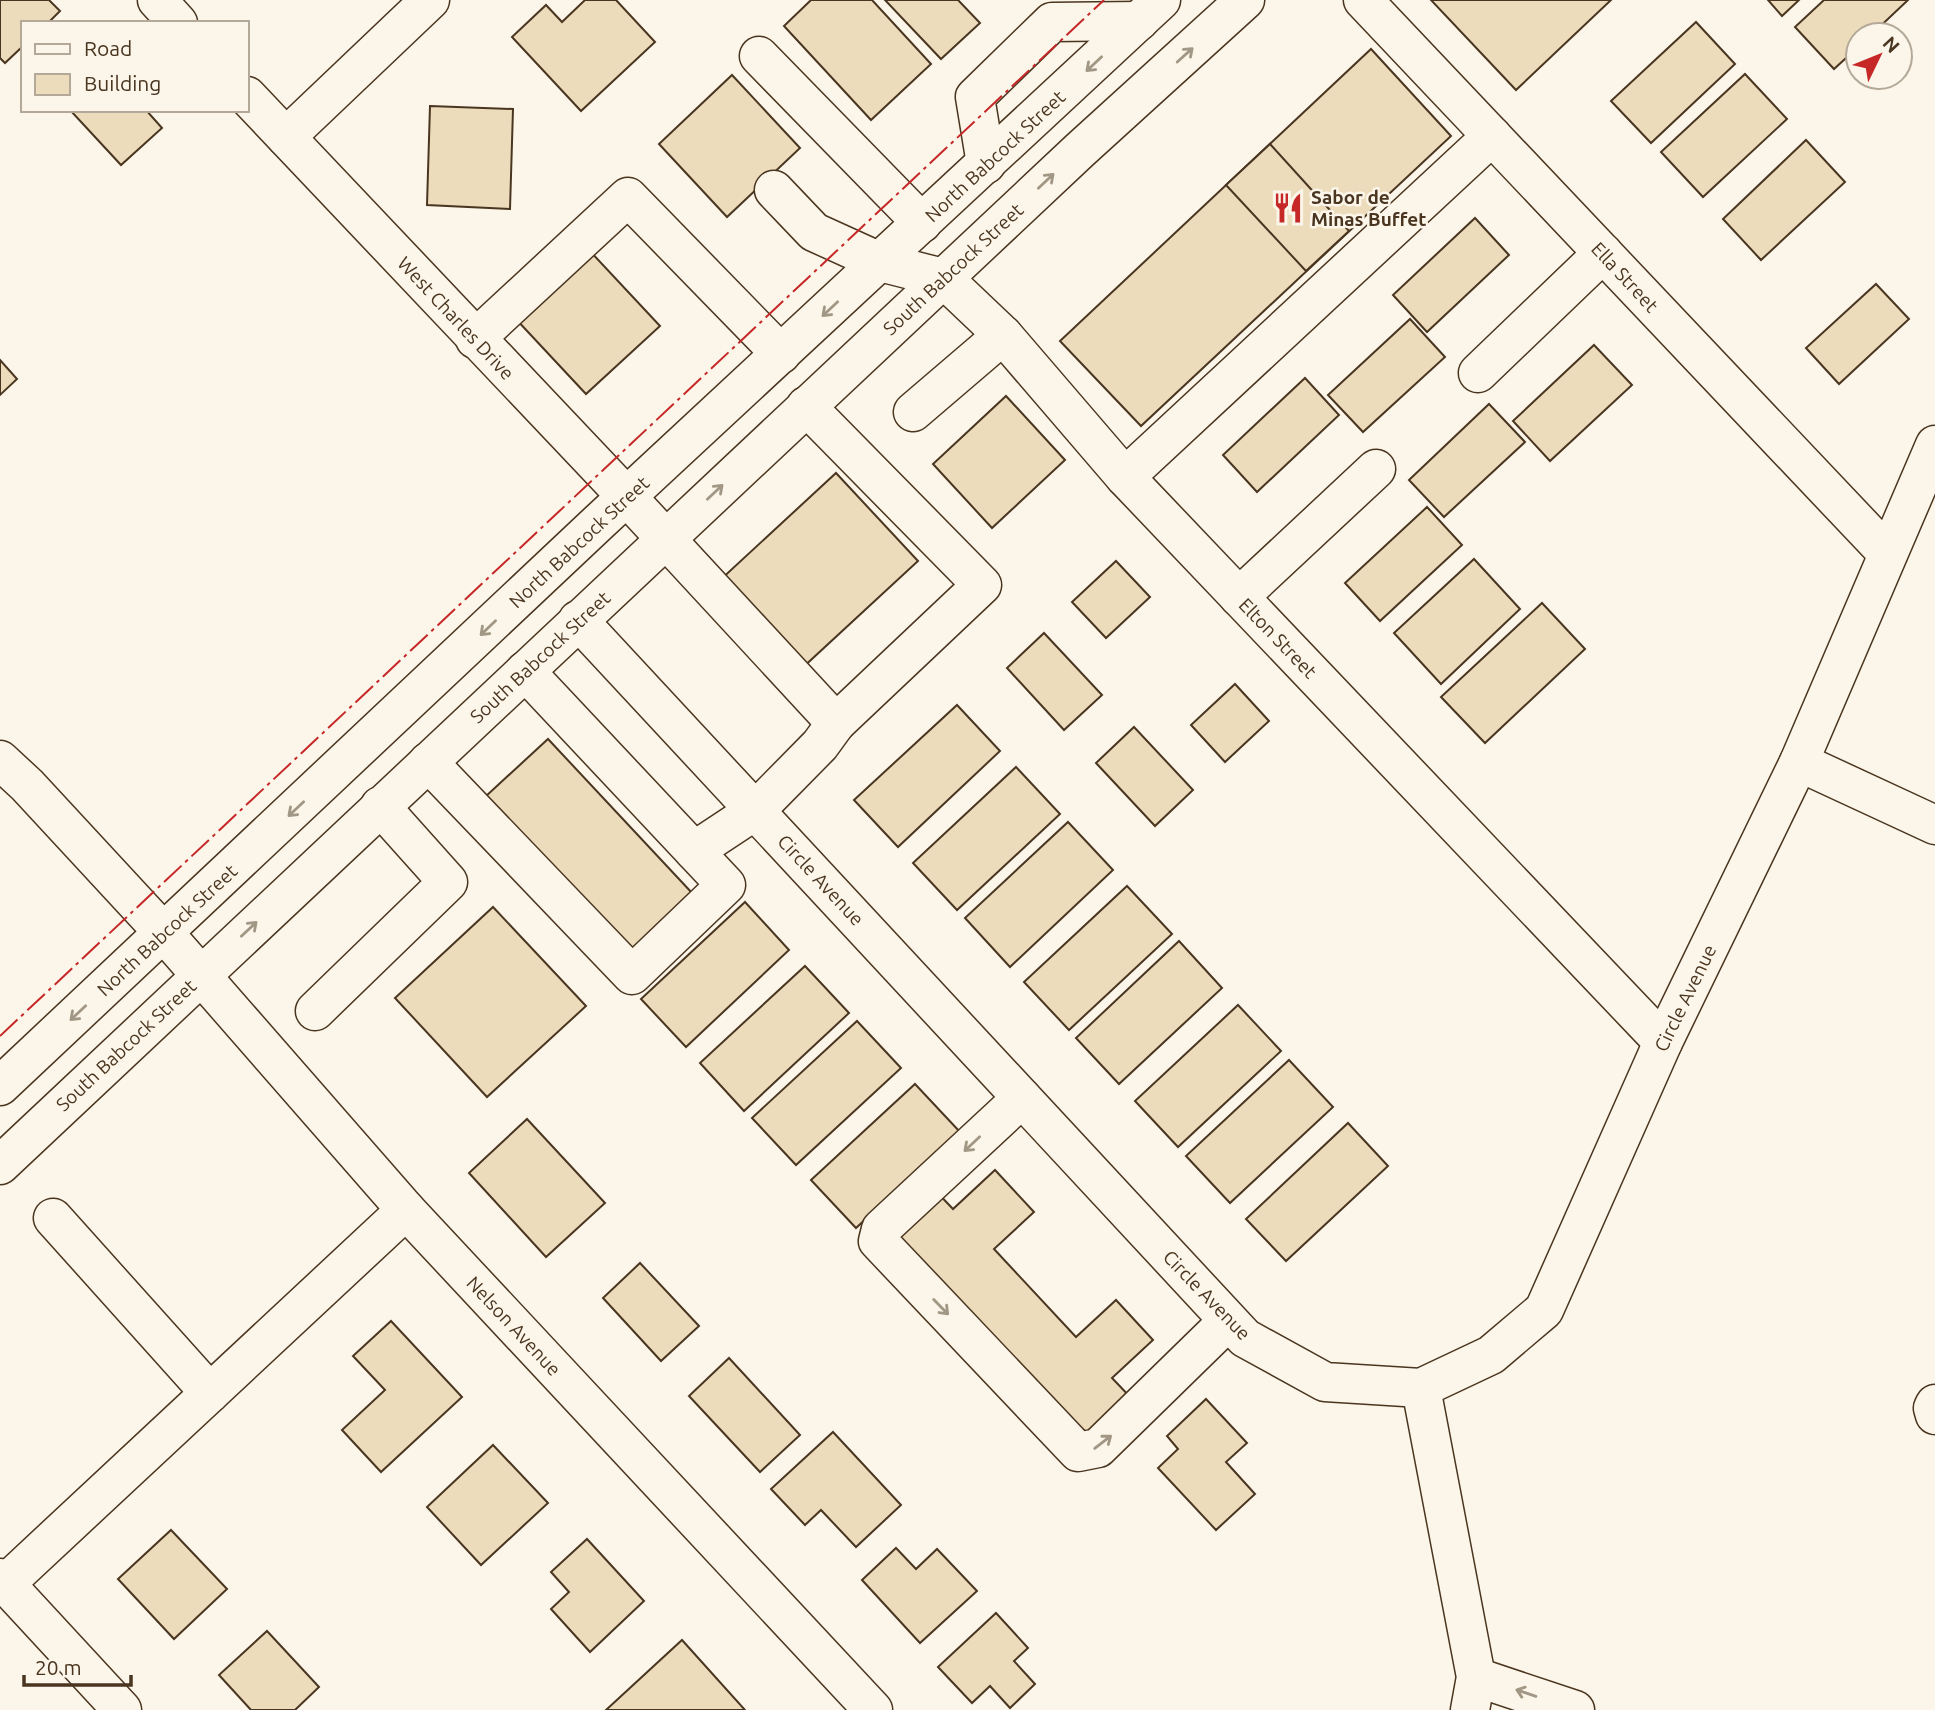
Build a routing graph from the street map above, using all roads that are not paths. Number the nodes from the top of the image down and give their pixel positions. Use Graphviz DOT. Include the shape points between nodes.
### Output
graph roads {
  1 [pos="157,0"];
  2 [pos="430,0"];
  3 [pos="1245,0"];
  4 [pos="1363,0"];
  5 [pos="1150,10"];
  6 [pos="176,21"];
  7 [pos="760,56"];
  8 [pos="248,97"];
  9 [pos="1492,136"];
  10 [pos="286,137"];
  11 [pos="986,164"];
  12 [pos="774,190"];
  13 [pos="922,223"];
  14 [pos="1603,253"];
  15 [pos="880,262"];
  16 [pos="943,278"];
  17 [pos="1003,335"];
  18 [pos="475,339"];
  19 [pos="781,354"];
  20 [pos="1478,373"];
  21 [pos="806,407"];
  22 [pos="913,412"];
  23 [pos="1935,445"];
  24 [pos="1376,469"];
  25 [pos="1125,477"];
  26 [pos="627,497"];
  27 [pos="666,539"];
  28 [pos="1887,553"];
  29 [pos="1239,597"];
  30 [pos="578,620"];
  31 [pos="525,671"];
  32 [pos="836,723"];
  33 [pos="0,760"];
  34 [pos="428,762"];
  35 [pos="1799,762"];
  36 [pos="380,806"];
  37 [pos="756,810"];
  38 [pos="1935,825"];
  39 [pos="694,851"];
  40 [pos="164,933"];
  41 [pos="200,976"];
  42 [pos="314,1011"];
  43 [pos="1663,1042"];
  44 [pos="0,1086"];
  45 [pos="1022,1098"];
  46 [pos="0,1165"];
  47 [pos="406,1210"];
  48 [pos="53,1218"];
  49 [pos="1228,1321"];
  50 [pos="1421,1388"];
  51 [pos="210,1393"];
  52 [pos="1935,1404"];
  53 [pos="1935,1415"];
  54 [pos="3,1581"];
  55 [pos="1473,1693"];
  56 [pos="122,1710"];
  57 [pos="873,1710"];
  58 [pos="1575,1710"];
  1 -- 6 [label="street"];
  2 -- 10 [label="street"];
  16 -- 3 [label="street, South Babcock Street, one-way"];
  4 -- 9 [label="street, Ella Street"];
  5 -- 11 [label="street, North Babcock Street, one-way"];
  5 -- 11 [label="street" via="1052,22 975,97"];
  7 -- 13 [label="street"];
  8 -- 10 [label="street, West Charles Drive"];
  9 -- 14 [label="street, Ella Street"];
  9 -- 25 [label="street"];
  10 -- 18 [label="street, West Charles Drive"];
  11 -- 13 [label="street, North Babcock Street"];
  12 -- 15 [label="street, Elton Street" via="814,232"];
  13 -- 15 [label="street, North Babcock Street"];
  14 -- 20 [label="street"];
  14 -- 28 [label="street, Ella Street"];
  15 -- 16 [label="street, Elton Street"];
  15 -- 19 [label="street, North Babcock Street, one-way"];
  16 -- 17 [label="street, Elton Street"];
  16 -- 21 [label="street, South Babcock Street"];
  17 -- 22 [label="street"];
  17 -- 25 [label="street, Elton Street"];
  18 -- 19 [label="street" via="628,197"];
  18 -- 26 [label="street, West Charles Drive"];
  19 -- 26 [label="street, North Babcock Street"];
  27 -- 21 [label="street, South Babcock Street, one-way"];
  21 -- 32 [label="street" via="982,585"];
  23 -- 28 [label="street, Circle Avenue"];
  24 -- 29 [label="street"];
  25 -- 29 [label="street, Elton Street"];
  26 -- 27 [label="street, West Charles Drive"];
  26 -- 40 [label="street, North Babcock Street, one-way"];
  27 -- 30 [label="street, South Babcock Street"];
  27 -- 32 [label="street, West Charles Drive"];
  28 -- 35 [label="street, Circle Avenue"];
  29 -- 43 [label="street, Elton Street"];
  30 -- 31 [label="street, South Babcock Street"];
  30 -- 37 [label="street, Circle Avenue"];
  31 -- 34 [label="street, South Babcock Street"];
  31 -- 39 [label="street"];
  32 -- 37 [label="street" via="804,763"];
  33 -- 40 [label="street, Nelson Avenue"];
  34 -- 36 [label="street, South Babcock Street"];
  34 -- 39 [label="street" via="632,975 726,885"];
  35 -- 38 [label="street"];
  35 -- 43 [label="street, Circle Avenue"];
  41 -- 36 [label="street, South Babcock Street, one-way"];
  36 -- 42 [label="street" via="448,882"];
  37 -- 39 [label="street"];
  37 -- 45 [label="street, Circle Avenue"];
  40 -- 41 [label="street, Nelson Avenue"];
  40 -- 44 [label="street, North Babcock Street, one-way"];
  41 -- 46 [label="street, South Babcock Street"];
  41 -- 47 [label="street, Nelson Avenue"];
  43 -- 50 [label="street, Circle Avenue" via="1544,1310 1491,1355"];
  45 -- 49 [label="street, Circle Avenue"];
  45 -- 49 [label="street, one-way" via="881,1229 878,1241 1078,1452 1098,1448"];
  47 -- 51 [label="street"];
  47 -- 57 [label="street, Nelson Avenue"];
  48 -- 51 [label="street"];
  49 -- 50 [label="street, Circle Avenue" via="1245,1338 1325,1382"];
  50 -- 55 [label="street"];
  51 -- 54 [label="street"];
  52 -- 53 [label="street"];
  54 -- 56 [label="street"];
  58 -- 55 [label="street, one-way"];
}
